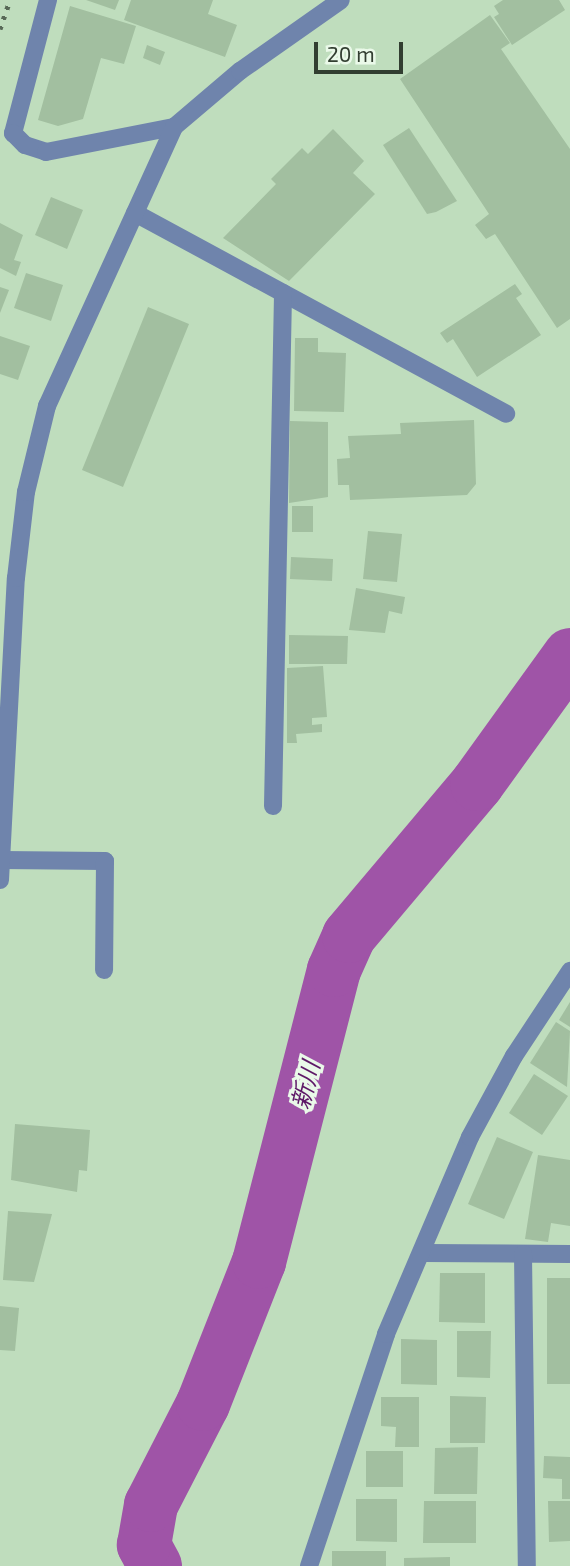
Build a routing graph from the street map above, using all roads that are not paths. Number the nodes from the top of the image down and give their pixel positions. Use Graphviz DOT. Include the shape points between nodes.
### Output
graph roads {
  1 [pos="48,0"];
  2 [pos="341,0"];
  3 [pos="174,127"];
  4 [pos="135,213"];
  5 [pos="283,293"];
  6 [pos="506,415"];
  7 [pos="273,806"];
  8 [pos="2,860"];
  9 [pos="0,880"];
  10 [pos="104,970"];
  11 [pos="570,971"];
  12 [pos="424,1253"];
  13 [pos="523,1254"];
  14 [pos="570,1254"];
  15 [pos="309,1566"];
  16 [pos="527,1566"];
  1 -- 3 [label="street" via="13,133 25,145 46,152"];
  2 -- 3 [label="street" via="240,71"];
  3 -- 4 [label="street"];
  4 -- 5 [label="street"];
  4 -- 8 [label="street" via="47,406 26,492 16,578"];
  5 -- 6 [label="street"];
  5 -- 7 [label="street"];
  8 -- 9 [label="street"];
  8 -- 10 [label="street" via="105,861"];
  11 -- 12 [label="street" via="514,1056 470,1137"];
  12 -- 13 [label="street"];
  12 -- 15 [label="street" via="377,1359"];
  13 -- 14 [label="street"];
  13 -- 16 [label="street"];
}
